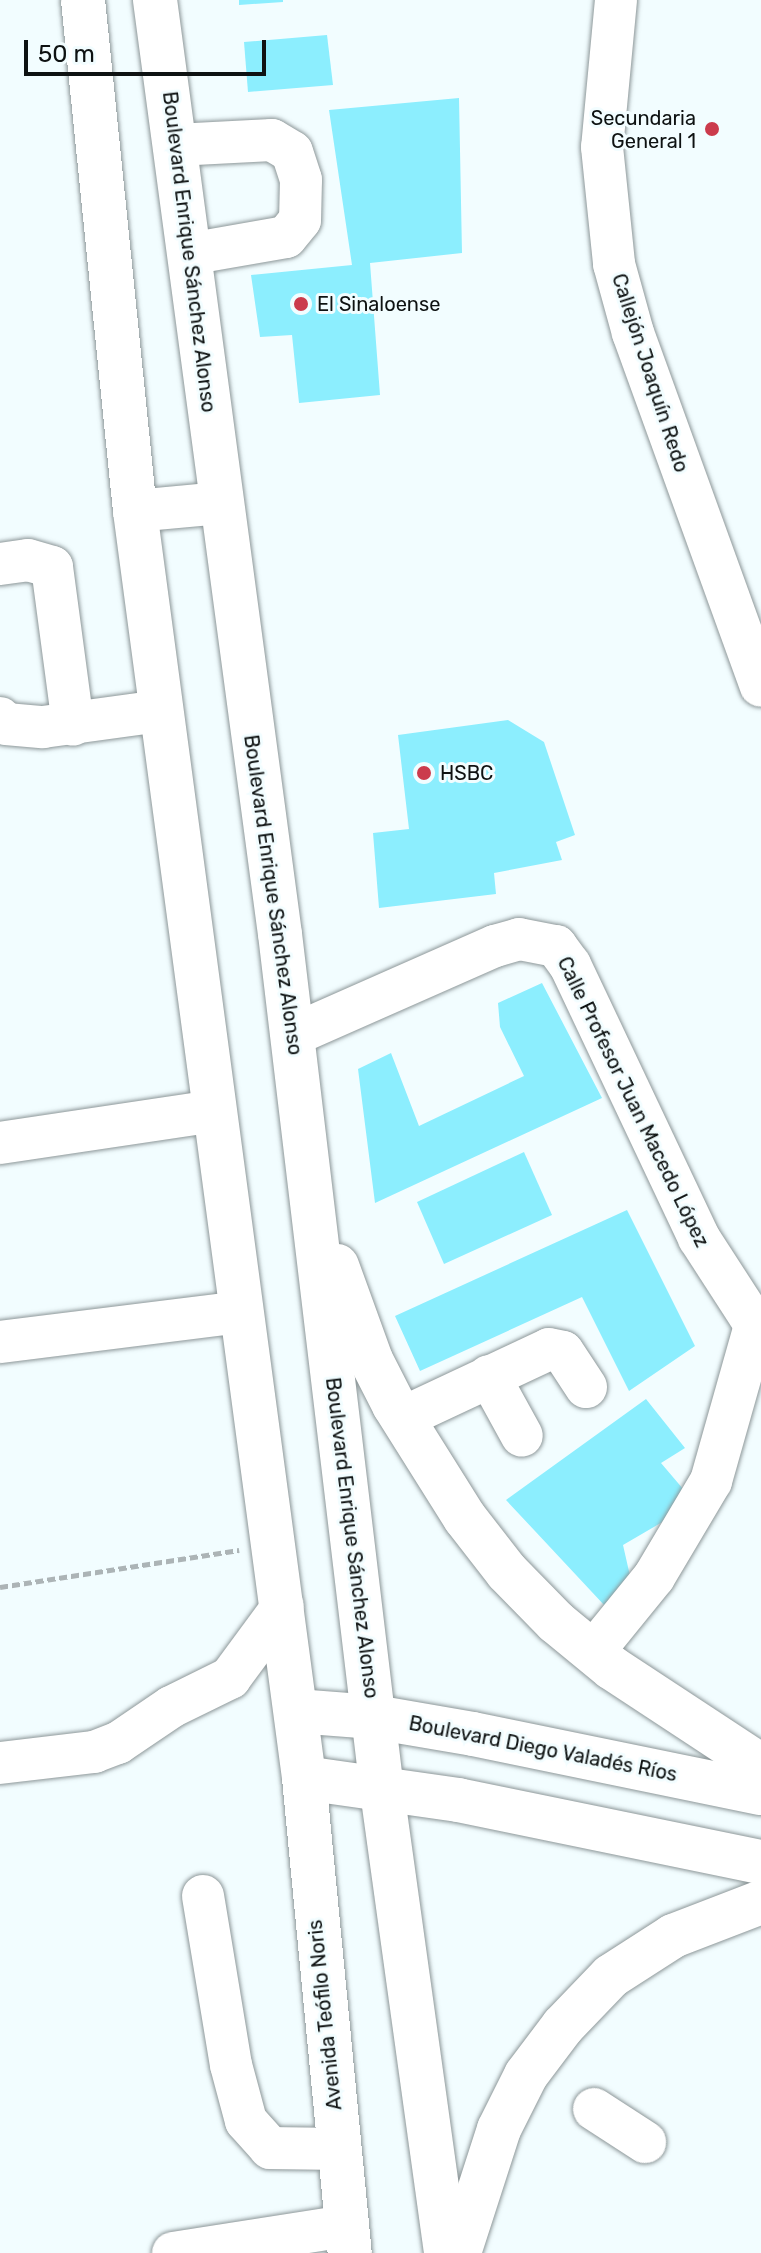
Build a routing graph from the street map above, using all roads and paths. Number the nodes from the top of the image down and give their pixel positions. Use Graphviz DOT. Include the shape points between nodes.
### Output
graph roads {
  1 [pos="83,0"];
  2 [pos="155,0"];
  3 [pos="616,0"];
  4 [pos="175,145"];
  5 [pos="189,254"];
  6 [pos="222,503"];
  7 [pos="135,511"];
  8 [pos="0,564"];
  9 [pos="761,686"];
  10 [pos="160,711"];
  11 [pos="0,718"];
  12 [pos="73,725"];
  13 [pos="293,1035"];
  14 [pos="213,1111"];
  15 [pos="0,1143"];
  16 [pos="313,1190"];
  17 [pos="242,1312"];
  18 [pos="758,1330"];
  19 [pos="0,1342"];
  20 [pos="489,1376"];
  21 [pos="586,1387"];
  22 [pos="402,1418"];
  23 [pos="522,1436"];
  24 [pos="275,1544"];
  25 [pos="0,1587"];
  26 [pos="283,1606"];
  27 [pos="593,1652"];
  28 [pos="296,1711"];
  29 [pos="374,1717"];
  30 [pos="0,1763"];
  31 [pos="761,1766"];
  32 [pos="304,1778"];
  33 [pos="382,1791"];
  34 [pos="761,1793"];
  35 [pos="761,1862"];
  36 [pos="203,1896"];
  37 [pos="761,1902"];
  38 [pos="594,2109"];
  39 [pos="645,2142"];
  40 [pos="340,2149"];
  41 [pos="348,2240"];
  42 [pos="268,2247"];
  43 [pos="173,2253"];
  44 [pos="446,2253"];
  45 [pos="459,2253"];
  1 -- 7 [label="main road"];
  2 -- 4 [label="main road, Boulevard Enrique Sánchez Alonso"];
  3 -- 9 [label="street, Callejón Joaquín Redo" via="602,147 614,264 633,333"];
  4 -- 5 [label="main road, Boulevard Enrique Sánchez Alonso"];
  4 -- 5 [label="street" via="272,140 292,152 301,180 300,220 286,237"];
  5 -- 6 [label="main road, Boulevard Enrique Sánchez Alonso"];
  6 -- 7 [label="street"];
  6 -- 13 [label="main road, Boulevard Enrique Sánchez Alonso"];
  7 -- 10 [label="main road"];
  8 -- 12 [label="street" via="28,560 52,567"];
  10 -- 12 [label="street"];
  10 -- 14 [label="main road"];
  11 -- 12 [label="street" via="18,726"];
  13 -- 16 [label="main road, Boulevard Enrique Sánchez Alonso"];
  13 -- 18 [label="street, Calle Profesor Juan Macedo López" via="495,946 519,939 556,946 570,965 699,1238"];
  14 -- 15 [label="street"];
  14 -- 17 [label="main road"];
  16 -- 22 [label="main road" via="371,1360"];
  16 -- 29 [label="main road, Boulevard Enrique Sánchez Alonso"];
  17 -- 19 [label="street"];
  17 -- 24 [label="main road"];
  18 -- 27 [label="street" via="711,1481 654,1577"];
  20 -- 21 [label="street" via="531,1355 557,1349"];
  20 -- 22 [label="street"];
  20 -- 23 [label="street"];
  22 -- 27 [label="main road" via="465,1518 507,1572"];
  24 -- 25 [label="path"];
  24 -- 26 [label="main road"];
  26 -- 28 [label="main road"];
  26 -- 30 [label="street" via="230,1678 171,1707 118,1743 94,1752"];
  27 -- 31 [label="main road"];
  28 -- 29 [label="main road, Boulevard Diego Valadés Ríos"];
  28 -- 32 [label="main road"];
  29 -- 33 [label="main road, Boulevard Enrique Sánchez Alonso"];
  29 -- 34 [label="main road, Boulevard Diego Valadés Ríos"];
  32 -- 33 [label="main road"];
  32 -- 40 [label="main road, Avenida Teófilo Noris"];
  33 -- 35 [label="main road" via="550,1818"];
  33 -- 44 [label="main road"];
  36 -- 40 [label="street" via="231,2065 246,2121 270,2148"];
  37 -- 45 [label="main road" via="673,1936 611,1976 563,2026 526,2075 499,2129"];
  38 -- 39 [label="street"];
  40 -- 41 [label="main road, Avenida Teófilo Noris"];
  41 -- 42 [label="street"];
  42 -- 43 [label="street"];
}
